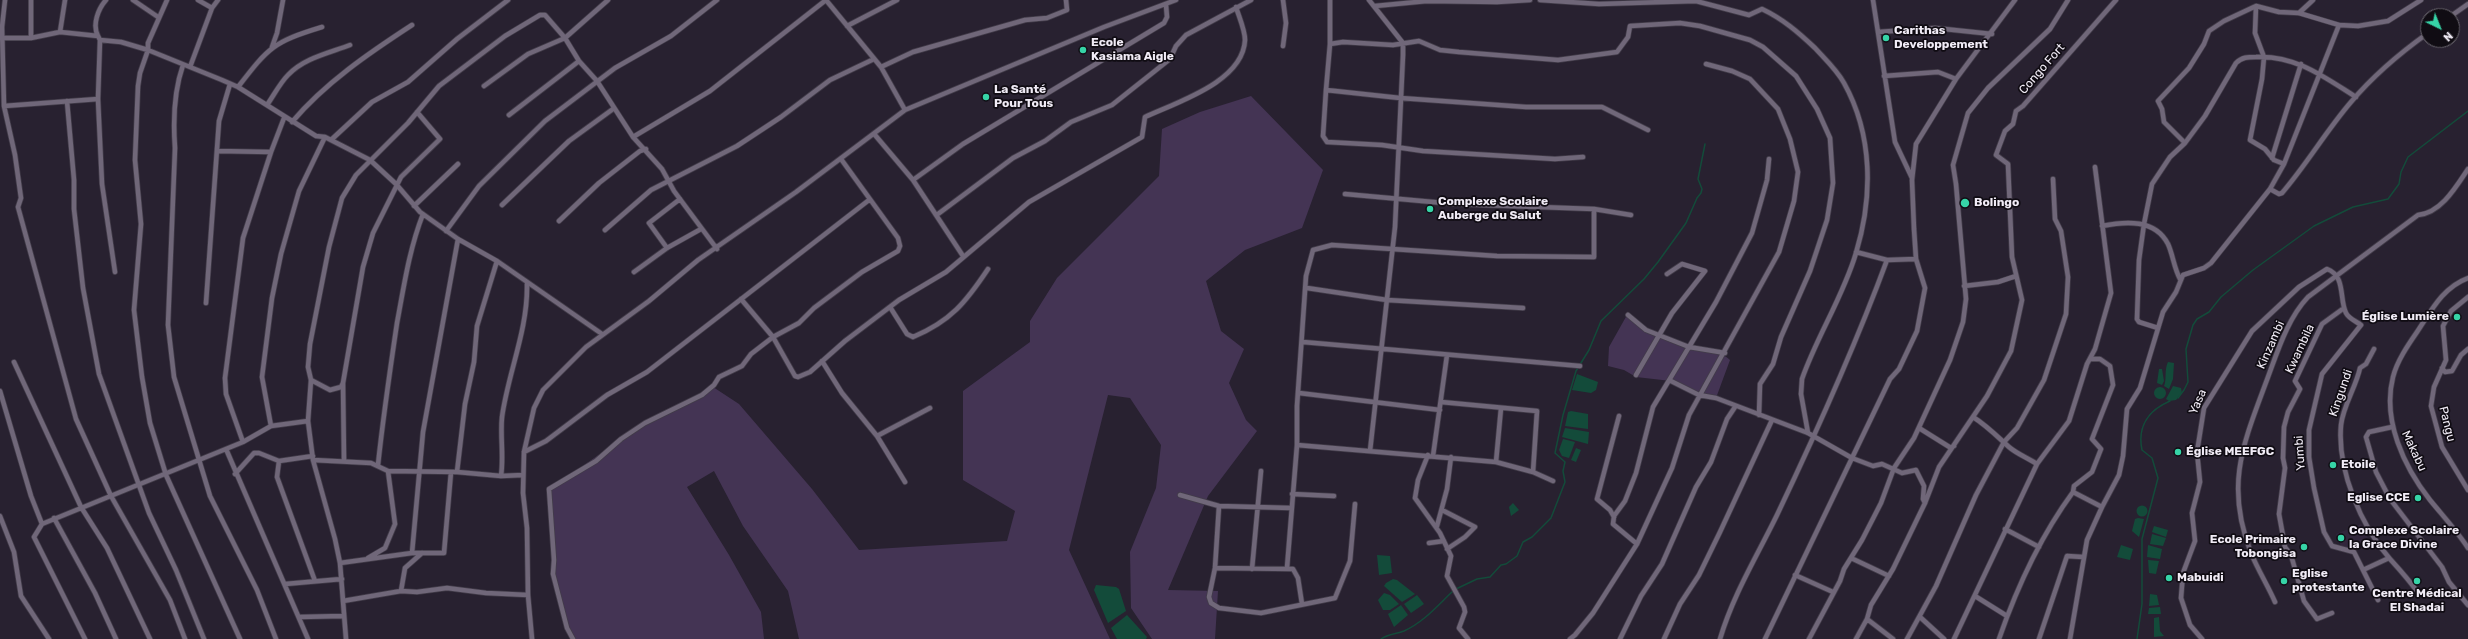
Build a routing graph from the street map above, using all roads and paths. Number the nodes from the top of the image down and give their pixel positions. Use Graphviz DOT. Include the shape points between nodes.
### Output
graph roads {
  1 [pos="5,0"];
  2 [pos="31,0"];
  3 [pos="65,0"];
  4 [pos="106,0"];
  5 [pos="133,0"];
  6 [pos="167,0"];
  7 [pos="198,0"];
  8 [pos="218,0"];
  9 [pos="283,0"];
  10 [pos="508,0"];
  11 [pos="608,0"];
  12 [pos="717,0"];
  13 [pos="826,0"];
  14 [pos="897,0"];
  15 [pos="1066,0"];
  16 [pos="1176,0"];
  17 [pos="1251,0"];
  18 [pos="1283,0"];
  19 [pos="1330,0"];
  20 [pos="1369,0"];
  21 [pos="1530,0"];
  22 [pos="1540,0"];
  23 [pos="1873,0"];
  24 [pos="2015,0"];
  25 [pos="2068,0"];
  26 [pos="2116,0"];
  27 [pos="2313,0"];
  28 [pos="2421,0"];
  29 [pos="1166,5"];
  30 [pos="1375,6"];
  31 [pos="2256,6"];
  32 [pos="1236,7"];
  33 [pos="212,8"];
  34 [pos="2299,13"];
  35 [pos="158,17"];
  36 [pos="2339,25"];
  37 [pos="412,26"];
  38 [pos="847,26"];
  39 [pos="322,27"];
  40 [pos="60,32"];
  41 [pos="1878,32"];
  42 [pos="1992,34"];
  43 [pos="2,38"];
  44 [pos="31,38"];
  45 [pos="99,38"];
  46 [pos="565,38"];
  47 [pos="2420,39"];
  48 [pos="1402,43"];
  49 [pos="1330,44"];
  50 [pos="350,45"];
  51 [pos="1283,46"];
  52 [pos="148,50"];
  53 [pos="267,52"];
  54 [pos="2264,57"];
  55 [pos="874,59"];
  56 [pos="579,61"];
  57 [pos="1706,64"];
  58 [pos="2301,64"];
  59 [pos="183,65"];
  60 [pos="190,67"];
  61 [pos="880,67"];
  62 [pos="2319,73"];
  63 [pos="1884,76"];
  64 [pos="1956,79"];
  65 [pos="597,82"];
  66 [pos="230,84"];
  67 [pos="484,86"];
  68 [pos="238,87"];
  69 [pos="1326,90"];
  70 [pos="2356,97"];
  71 [pos="1400,98"];
  72 [pos="98,99"];
  73 [pos="67,101"];
  74 [pos="267,105"];
  75 [pos="4,106"];
  76 [pos="613,109"];
  77 [pos="905,110"];
  78 [pos="417,112"];
  79 [pos="509,115"];
  80 [pos="284,118"];
  81 [pos="292,122"];
  82 [pos="1648,130"];
  83 [pos="875,135"];
  84 [pos="325,137"];
  85 [pos="633,137"];
  86 [pos="331,140"];
  87 [pos="2185,143"];
  88 [pos="1399,149"];
  89 [pos="646,150"];
  90 [pos="217,151"];
  91 [pos="271,152"];
  92 [pos="1583,158"];
  93 [pos="2272,158"];
  94 [pos="841,159"];
  95 [pos="1769,159"];
  96 [pos="370,160"];
  97 [pos="458,164"];
  98 [pos="2284,164"];
  99 [pos="2095,167"];
  100 [pos="2468,169"];
  101 [pos="2053,179"];
  102 [pos="670,180"];
  103 [pos="913,180"];
  104 [pos="1912,180"];
  105 [pos="396,184"];
  106 [pos="2270,189"];
  107 [pos="1345,194"];
  108 [pos="1397,198"];
  109 [pos="680,199"];
  110 [pos="869,200"];
  111 [pos="502,205"];
  112 [pos="414,206"];
  113 [pos="1594,208"];
  114 [pos="423,214"];
  115 [pos="938,214"];
  116 [pos="1631,214"];
  117 [pos="559,221"];
  118 [pos="2144,224"];
  119 [pos="2102,226"];
  120 [pos="701,229"];
  121 [pos="605,230"];
  122 [pos="446,231"];
  123 [pos="458,239"];
  124 [pos="667,248"];
  125 [pos="717,249"];
  126 [pos="1393,249"];
  127 [pos="1856,252"];
  128 [pos="963,256"];
  129 [pos="1887,260"];
  130 [pos="1916,260"];
  131 [pos="496,261"];
  132 [pos="988,269"];
  133 [pos="115,272"];
  134 [pos="634,272"];
  135 [pos="1666,274"];
  136 [pos="2016,276"];
  137 [pos="2336,277"];
  138 [pos="2468,278"];
  139 [pos="2180,279"];
  140 [pos="527,284"];
  141 [pos="1964,286"];
  142 [pos="1307,288"];
  143 [pos="2468,297"];
  144 [pos="741,299"];
  145 [pos="1387,300"];
  146 [pos="206,303"];
  147 [pos="890,307"];
  148 [pos="1523,308"];
  149 [pos="2344,308"];
  150 [pos="1628,315"];
  151 [pos="2158,328"];
  152 [pos="602,334"];
  153 [pos="1661,336"];
  154 [pos="772,337"];
  155 [pos="1303,342"];
  156 [pos="1689,347"];
  157 [pos="1381,349"];
  158 [pos="2374,349"];
  159 [pos="2468,349"];
  160 [pos="1725,353"];
  161 [pos="1447,355"];
  162 [pos="2091,359"];
  163 [pos="822,361"];
  164 [pos="14,362"];
  165 [pos="1580,366"];
  166 [pos="2442,368"];
  167 [pos="1636,375"];
  168 [pos="311,380"];
  169 [pos="1671,380"];
  170 [pos="343,384"];
  171 [pos="0,391"];
  172 [pos="1299,393"];
  173 [pos="1699,395"];
  174 [pos="1377,402"];
  175 [pos="1441,402"];
  176 [pos="1735,406"];
  177 [pos="930,408"];
  178 [pos="1501,408"];
  179 [pos="1440,410"];
  180 [pos="1759,415"];
  181 [pos="1619,416"];
  182 [pos="1972,417"];
  183 [pos="1772,420"];
  184 [pos="308,421"];
  185 [pos="271,426"];
  186 [pos="2392,427"];
  187 [pos="1919,428"];
  188 [pos="1810,434"];
  189 [pos="877,436"];
  190 [pos="243,442"];
  191 [pos="2004,442"];
  192 [pos="1297,445"];
  193 [pos="1955,445"];
  194 [pos="226,449"];
  195 [pos="1370,451"];
  196 [pos="524,452"];
  197 [pos="1431,456"];
  198 [pos="1451,457"];
  199 [pos="313,458"];
  200 [pos="1852,458"];
  201 [pos="197,460"];
  202 [pos="344,460"];
  203 [pos="279,461"];
  204 [pos="1496,462"];
  205 [pos="2037,464"];
  206 [pos="378,465"];
  207 [pos="1894,468"];
  208 [pos="1261,470"];
  209 [pos="388,471"];
  210 [pos="419,471"];
  211 [pos="454,472"];
  212 [pos="1533,472"];
  213 [pos="166,473"];
  214 [pos="235,474"];
  215 [pos="523,475"];
  216 [pos="501,476"];
  217 [pos="1552,481"];
  218 [pos="906,482"];
  219 [pos="140,485"];
  220 [pos="2468,490"];
  221 [pos="2073,492"];
  222 [pos="1292,494"];
  223 [pos="1180,495"];
  224 [pos="111,496"];
  225 [pos="1334,496"];
  226 [pos="1925,503"];
  227 [pos="1355,504"];
  228 [pos="1219,506"];
  229 [pos="81,507"];
  230 [pos="1258,507"];
  231 [pos="2102,507"];
  232 [pos="1291,508"];
  233 [pos="1442,510"];
  234 [pos="0,516"];
  235 [pos="1614,517"];
  236 [pos="54,518"];
  237 [pos="42,524"];
  238 [pos="1437,526"];
  239 [pos="2005,529"];
  240 [pos="1444,541"];
  241 [pos="1429,543"];
  242 [pos="1636,544"];
  243 [pos="2039,547"];
  244 [pos="1447,548"];
  245 [pos="2468,548"];
  246 [pos="412,553"];
  247 [pos="422,553"];
  248 [pos="2082,557"];
  249 [pos="1851,558"];
  250 [pos="2389,558"];
  251 [pos="367,559"];
  252 [pos="340,563"];
  253 [pos="1215,568"];
  254 [pos="1287,568"];
  255 [pos="1252,569"];
  256 [pos="2363,570"];
  257 [pos="1796,575"];
  258 [pos="1889,576"];
  259 [pos="342,579"];
  260 [pos="315,581"];
  261 [pos="285,584"];
  262 [pos="401,591"];
  263 [pos="1833,592"];
  264 [pos="2418,594"];
  265 [pos="528,595"];
  266 [pos="1975,596"];
  267 [pos="2378,600"];
  268 [pos="343,601"];
  269 [pos="2276,602"];
  270 [pos="1302,604"];
  271 [pos="2468,605"];
  272 [pos="2332,613"];
  273 [pos="344,616"];
  274 [pos="2007,616"];
  275 [pos="299,617"];
  276 [pos="1920,618"];
  277 [pos="1867,619"];
  278 [pos="49,639"];
  279 [pos="85,639"];
  280 [pos="116,639"];
  281 [pos="150,639"];
  282 [pos="185,639"];
  283 [pos="204,639"];
  284 [pos="240,639"];
  285 [pos="276,639"];
  286 [pos="308,639"];
  287 [pos="346,639"];
  288 [pos="532,639"];
  289 [pos="573,639"];
  290 [pos="1468,639"];
  291 [pos="1570,639"];
  292 [pos="1620,639"];
  293 [pos="1664,639"];
  294 [pos="1720,639"];
  295 [pos="1765,639"];
  296 [pos="1809,639"];
  297 [pos="1856,639"];
  298 [pos="1893,639"];
  299 [pos="1907,639"];
  300 [pos="1944,639"];
  301 [pos="1954,639"];
  302 [pos="1999,639"];
  303 [pos="2039,639"];
  304 [pos="2070,639"];
  305 [pos="2202,639"];
  1 -- 43 [label="street"];
  2 -- 44 [label="street"];
  3 -- 40 [label="street"];
  4 -- 45 [label="street" via="100,6 97,17 95,30"];
  5 -- 35 [label="street"];
  6 -- 35 [label="street"];
  7 -- 33 [label="street"];
  8 -- 33 [label="street"];
  9 -- 53 [label="street" via="274,45"];
  10 -- 86 [label="street" via="457,39 411,80 372,102"];
  11 -- 46 [label="street"];
  12 -- 65 [label="street" via="671,36 615,68"];
  13 -- 38 [label="street"];
  13 -- 85 [label="street" via="710,91"];
  14 -- 38 [label="street"];
  15 -- 61 [label="street" via="1067,10 1047,18 1016,22 908,54"];
  16 -- 29 [label="street"];
  17 -- 32 [label="street"];
  18 -- 51 [label="street" via="1286,23"];
  19 -- 49 [label="street"];
  20 -- 30 [label="street"];
  21 -- 30 [label="street" via="1427,1"];
  22 -- 127 [label="street" via="1599,4 1696,1 1747,15 1762,9 1780,17 1831,65 1844,82 1859,114 1869,180"];
  23 -- 41 [label="street"];
  24 -- 42 [label="street"];
  25 -- 141 [label="street" via="2050,29 1988,88 1968,112 1952,165 1956,184"];
  26 -- 136 [label="street, Congo Fort" via="2016,111 2013,124 2005,131 1996,157 2008,164 2012,258"];
  27 -- 34 [label="street"];
  28 -- 36 [label="street" via="2388,21 2369,26"];
  29 -- 77 [label="street" via="1104,27"];
  29 -- 103 [label="street" via="1167,17 1164,23 963,144"];
  30 -- 48 [label="street"];
  31 -- 34 [label="street" via="2279,12"];
  31 -- 54 [label="street" via="2255,33"];
  31 -- 87 [label="street" via="2209,31 2189,68 2159,100 2163,121"];
  32 -- 115 [label="street" via="1186,35 1176,46 1170,60 1112,104 1071,122 1045,141 1013,158"];
  32 -- 128 [label="street" via="1245,39 1236,63 1225,77 1145,117 1142,137 1029,202"];
  33 -- 60 [label="street"];
  34 -- 36 [label="street"];
  35 -- 52 [label="street" via="148,43"];
  36 -- 62 [label="street"];
  37 -- 81 [label="street" via="354,65"];
  38 -- 55 [label="street"];
  39 -- 53 [label="street" via="290,37"];
  40 -- 44 [label="street"];
  40 -- 45 [label="street"];
  41 -- 42 [label="street" via="1936,28"];
  41 -- 63 [label="street"];
  42 -- 64 [label="street"];
  43 -- 44 [label="street"];
  43 -- 75 [label="street"];
  45 -- 52 [label="street"];
  45 -- 72 [label="street"];
  46 -- 56 [label="street"];
  46 -- 67 [label="street" via="528,54"];
  46 -- 78 [label="street" via="549,18 540,15 505,36 449,78"];
  47 -- 70 [label="street" via="2388,65"];
  48 -- 49 [label="street"];
  48 -- 71 [label="street"];
  48 -- 180 [label="street" via="1419,41 1440,50 1559,60 1617,52 1628,37 1630,26 1680,23 1719,30 1750,40 1768,50 1796,76 1817,109 1830,138 1832,191 1827,220 1810,271 1781,337 1773,364 1760,384"];
  49 -- 69 [label="street"];
  50 -- 74 [label="street" via="314,58 297,68 289,74"];
  52 -- 59 [label="street"];
  52 -- 213 [label="street" via="140,73 137,102 135,160 141,224 134,310 140,370 150,423"];
  53 -- 68 [label="street"];
  54 -- 58 [label="street"];
  54 -- 87 [label="street" via="2243,58 2236,63 2205,116"];
  54 -- 93 [label="street" via="2250,140 2265,149"];
  55 -- 61 [label="street"];
  55 -- 102 [label="street" via="830,80 781,117 730,149"];
  56 -- 65 [label="street"];
  56 -- 79 [label="street"];
  57 -- 160 [label="street" via="1750,79 1776,105 1790,139 1798,172 1794,201 1779,252"];
  58 -- 62 [label="street"];
  58 -- 93 [label="street"];
  59 -- 60 [label="street"];
  59 -- 201 [label="street" via="178,79 173,128 175,148 168,325 174,377"];
  60 -- 66 [label="street"];
  61 -- 77 [label="street"];
  62 -- 70 [label="street"];
  62 -- 98 [label="street"];
  63 -- 64 [label="street" via="1938,72"];
  63 -- 104 [label="street" via="1895,142"];
  64 -- 104 [label="street" via="1916,144"];
  65 -- 76 [label="street"];
  65 -- 122 [label="street" via="545,120 479,186"];
  66 -- 68 [label="street"];
  66 -- 90 [label="street" via="220,113"];
  68 -- 74 [label="street"];
  69 -- 71 [label="street"];
  69 -- 88 [label="street" via="1323,136 1325,141"];
  70 -- 106 [label="street" via="2282,193"];
  71 -- 82 [label="street" via="1526,107 1602,107"];
  71 -- 88 [label="street"];
  72 -- 73 [label="street"];
  72 -- 133 [label="street" via="102,184"];
  73 -- 75 [label="street"];
  73 -- 219 [label="street" via="77,241 93,342 103,387"];
  74 -- 80 [label="street"];
  75 -- 224 [label="street" via="21,198 18,207 54,344 76,419"];
  76 -- 85 [label="street"];
  76 -- 111 [label="street" via="569,141"];
  77 -- 83 [label="street"];
  78 -- 96 [label="street"];
  78 -- 105 [label="street" via="440,139"];
  80 -- 81 [label="street"];
  80 -- 91 [label="street"];
  81 -- 84 [label="street" via="316,136"];
  83 -- 94 [label="street"];
  83 -- 103 [label="street"];
  84 -- 86 [label="street"];
  84 -- 185 [label="street" via="299,191 281,254 272,298 262,377"];
  85 -- 89 [label="street"];
  86 -- 96 [label="street"];
  87 -- 118 [label="street" via="2170,157 2152,184"];
  88 -- 92 [label="street" via="1555,159"];
  88 -- 108 [label="street"];
  89 -- 102 [label="street"];
  89 -- 117 [label="street" via="640,151 599,183"];
  90 -- 91 [label="street"];
  90 -- 146 [label="street"];
  91 -- 190 [label="street" via="243,238 225,378 226,394"];
  93 -- 98 [label="street"];
  94 -- 110 [label="street"];
  94 -- 125 [label="street"];
  95 -- 156 [label="street" via="1767,180 1752,233"];
  96 -- 105 [label="street"];
  96 -- 168 [label="street" via="348,186 334,227 310,344 308,367"];
  97 -- 112 [label="street"];
  98 -- 106 [label="street"];
  99 -- 119 [label="street"];
  100 -- 137 [label="street, Kinzambi" via="2439,206 2425,215 2418,215"];
  101 -- 191 [label="street" via="2055,219 2061,231 2068,277 2066,314 2044,380 2017,428"];
  102 -- 109 [label="street"];
  102 -- 121 [label="street" via="651,190"];
  103 -- 115 [label="street"];
  104 -- 130 [label="street"];
  105 -- 112 [label="street"];
  105 -- 170 [label="street" via="373,233 363,267"];
  106 -- 139 [label="street" via="2211,263 2187,273"];
  107 -- 108 [label="street"];
  108 -- 113 [label="street" via="1455,204"];
  108 -- 126 [label="street"];
  109 -- 120 [label="street"];
  109 -- 124 [label="street" via="648,223"];
  110 -- 144 [label="street"];
  110 -- 154 [label="street" via="898,238 898,251 862,272 799,322"];
  112 -- 114 [label="street"];
  113 -- 116 [label="street"];
  113 -- 126 [label="street" via="1594,257 1497,256"];
  114 -- 122 [label="street"];
  114 -- 206 [label="street" via="413,239 407,266"];
  115 -- 128 [label="street"];
  118 -- 119 [label="street" via="2116,223"];
  118 -- 139 [label="street" via="2164,238"];
  118 -- 151 [label="street" via="2137,319"];
  119 -- 162 [label="street" via="2111,293"];
  120 -- 124 [label="street"];
  120 -- 125 [label="street"];
  122 -- 123 [label="street"];
  123 -- 131 [label="street"];
  123 -- 210 [label="street" via="423,432"];
  124 -- 134 [label="street"];
  125 -- 152 [label="street" via="698,260 649,301"];
  126 -- 142 [label="street" via="1332,245 1317,248 1313,250 1309,262"];
  126 -- 145 [label="street"];
  127 -- 129 [label="street"];
  127 -- 188 [label="street" via="1846,282 1802,378 1801,394"];
  128 -- 147 [label="street" via="946,272"];
  129 -- 130 [label="street"];
  129 -- 188 [label="street" via="1859,338"];
  130 -- 200 [label="street" via="1925,286 1916,331"];
  131 -- 140 [label="street"];
  131 -- 211 [label="street" via="477,326 474,362"];
  132 -- 147 [label="street" via="964,304 936,327 913,337 907,334"];
  135 -- 153 [label="street" via="1682,264 1705,271 1672,313"];
  136 -- 141 [label="street" via="1998,282"];
  136 -- 182 [label="street" via="2022,300 2011,351 1988,396"];
  137 -- 149 [label="street" via="2342,292"];
  137 -- 269 [label="street, Kinzambi" via="2304,301 2280,343 2247,433 2238,469 2238,499 2242,525 2253,557"];
  137 -- 305 [label="street, Yasa" via="2326,269 2299,287 2274,309 2250,333 2204,408 2197,452 2200,482 2192,513 2195,541 2183,573 2181,598 2190,625"];
  138 -- 186 [label="street, Makabu" via="2457,282 2438,300 2402,356 2391,386"];
  139 -- 151 [label="street"];
  140 -- 152 [label="street"];
  140 -- 216 [label="street" via="526,309 502,418"];
  141 -- 187 [label="street" via="1967,306 1963,322 1950,360"];
  142 -- 145 [label="street"];
  142 -- 155 [label="street"];
  143 -- 166 [label="street, Pangu" via="2458,303 2446,318 2443,333 2446,356"];
  144 -- 154 [label="street"];
  144 -- 196 [label="street" via="647,372 607,395 546,442"];
  145 -- 148 [label="street"];
  145 -- 157 [label="street"];
  147 -- 163 [label="street"];
  149 -- 256 [label="street, Yumbi" via="2348,316 2360,325 2322,374 2309,430 2309,458 2324,532 2332,546 2354,552"];
  149 -- 272 [label="street, Kwambila" via="2322,324 2295,381 2300,389 2288,412 2284,427 2285,468 2279,500 2285,547 2291,555 2304,601 2317,619"];
  150 -- 153 [label="street" via="1646,330"];
  151 -- 231 [label="street" via="2140,388 2127,409 2119,475"];
  152 -- 196 [label="street" via="544,390 534,408"];
  153 -- 156 [label="street"];
  153 -- 167 [label="street"];
  154 -- 163 [label="street" via="798,377 810,372"];
  154 -- 289 [label="street" via="751,354 742,366 719,377 702,395 645,423 621,439 596,461 549,489 553,574 567,628"];
  155 -- 157 [label="street"];
  155 -- 172 [label="street"];
  156 -- 160 [label="street"];
  156 -- 169 [label="street"];
  157 -- 161 [label="street"];
  157 -- 174 [label="street"];
  158 -- 250 [label="street, Kingundi" via="2366,364 2360,368 2342,420 2341,440 2354,503"];
  159 -- 166 [label="street" via="2461,355 2452,371 2445,372"];
  160 -- 173 [label="street"];
  161 -- 165 [label="street"];
  161 -- 175 [label="street"];
  162 -- 205 [label="street" via="2087,364 2069,421"];
  162 -- 221 [label="street" via="2100,359 2110,366 2113,385 2092,438 2101,449 2097,462 2092,472 2074,486"];
  163 -- 189 [label="street" via="842,393"];
  164 -- 229 [label="street"];
  166 -- 220 [label="street, Pangu" via="2432,393 2432,413 2442,447"];
  168 -- 170 [label="street" via="330,390"];
  168 -- 184 [label="street"];
  169 -- 173 [label="street"];
  169 -- 235 [label="street" via="1653,407 1636,473 1625,501"];
  170 -- 202 [label="street"];
  171 -- 237 [label="street" via="31,496"];
  172 -- 174 [label="street"];
  172 -- 192 [label="street"];
  173 -- 176 [label="street" via="1716,398"];
  173 -- 242 [label="street" via="1689,415 1672,468"];
  174 -- 179 [label="street"];
  174 -- 195 [label="street"];
  175 -- 178 [label="street"];
  175 -- 179 [label="street"];
  176 -- 180 [label="street"];
  176 -- 292 [label="street" via="1662,564 1641,596"];
  177 -- 189 [label="street"];
  178 -- 204 [label="street"];
  178 -- 212 [label="street" via="1538,412"];
  179 -- 197 [label="street"];
  180 -- 183 [label="street"];
  181 -- 235 [label="street" via="1597,499"];
  182 -- 191 [label="street"];
  182 -- 193 [label="street"];
  183 -- 188 [label="street"];
  183 -- 293 [label="street" via="1699,575 1680,604"];
  184 -- 185 [label="street"];
  184 -- 199 [label="street"];
  185 -- 190 [label="street"];
  186 -- 245 [label="street, Makabu" via="2398,445 2419,485"];
  186 -- 271 [label="street" via="2369,432 2366,437 2376,472 2390,499"];
  187 -- 193 [label="street" via="1951,448"];
  187 -- 207 [label="street"];
  188 -- 200 [label="street"];
  188 -- 294 [label="street" via="1776,516 1747,570"];
  189 -- 218 [label="street"];
  190 -- 194 [label="street"];
  191 -- 205 [label="street"];
  191 -- 276 [label="street" via="1970,505"];
  192 -- 195 [label="street"];
  192 -- 222 [label="street"];
  193 -- 226 [label="street" via="1939,467"];
  194 -- 201 [label="street"];
  194 -- 214 [label="street"];
  195 -- 197 [label="street"];
  196 -- 215 [label="street"];
  197 -- 198 [label="street"];
  197 -- 238 [label="street" via="1418,480 1415,498"];
  198 -- 204 [label="street"];
  198 -- 233 [label="street"];
  199 -- 202 [label="street"];
  199 -- 203 [label="street"];
  199 -- 252 [label="street"];
  200 -- 207 [label="street" via="1873,466 1882,464"];
  200 -- 257 [label="street"];
  201 -- 213 [label="street"];
  201 -- 285 [label="street" via="210,496 257,590"];
  202 -- 206 [label="street"];
  203 -- 214 [label="street" via="254,453"];
  203 -- 260 [label="street" via="277,476"];
  204 -- 212 [label="street"];
  205 -- 239 [label="street"];
  206 -- 209 [label="street"];
  207 -- 226 [label="street" via="1902,473 1917,471 1917,476 1924,486"];
  207 -- 249 [label="street" via="1880,503"];
  208 -- 230 [label="street"];
  209 -- 210 [label="street"];
  209 -- 251 [label="street" via="395,524 385,548"];
  210 -- 211 [label="street"];
  210 -- 246 [label="street"];
  211 -- 216 [label="street"];
  211 -- 247 [label="street" via="445,551"];
  212 -- 217 [label="street"];
  213 -- 219 [label="street"];
  213 -- 284 [label="street"];
  214 -- 261 [label="street"];
  215 -- 216 [label="street"];
  215 -- 265 [label="street" via="529,562"];
  219 -- 224 [label="street"];
  219 -- 283 [label="street" via="149,513"];
  221 -- 231 [label="street"];
  221 -- 243 [label="street" via="2055,517"];
  222 -- 225 [label="street"];
  222 -- 232 [label="street"];
  223 -- 228 [label="street"];
  224 -- 229 [label="street"];
  224 -- 282 [label="street" via="170,600"];
  226 -- 258 [label="street"];
  227 -- 270 [label="street" via="1350,561 1335,598"];
  228 -- 230 [label="street"];
  228 -- 253 [label="street"];
  229 -- 236 [label="street"];
  229 -- 281 [label="street" via="107,548"];
  230 -- 232 [label="street"];
  230 -- 255 [label="street"];
  231 -- 248 [label="street" via="2091,528"];
  232 -- 254 [label="street"];
  233 -- 238 [label="street"];
  233 -- 244 [label="street" via="1475,527"];
  234 -- 278 [label="street" via="14,552 21,596"];
  235 -- 242 [label="street" via="1613,524"];
  236 -- 237 [label="street"];
  236 -- 280 [label="street"];
  237 -- 279 [label="street" via="34,537"];
  238 -- 240 [label="street"];
  239 -- 243 [label="street"];
  239 -- 266 [label="street"];
  240 -- 241 [label="street"];
  240 -- 244 [label="street"];
  242 -- 291 [label="street" via="1593,613"];
  243 -- 274 [label="street" via="2021,579"];
  244 -- 290 [label="street" via="1451,562 1447,576 1465,609 1459,628"];
  246 -- 247 [label="street"];
  246 -- 251 [label="street"];
  247 -- 262 [label="street" via="405,568"];
  248 -- 303 [label="street" via="2067,556"];
  248 -- 304 [label="street"];
  249 -- 258 [label="street"];
  249 -- 263 [label="street"];
  250 -- 256 [label="street"];
  250 -- 264 [label="street, Kingundi" via="2405,574"];
  251 -- 252 [label="street"];
  252 -- 259 [label="street"];
  253 -- 255 [label="street"];
  253 -- 270 [label="street" via="1209,597 1213,606 1261,613"];
  254 -- 255 [label="street"];
  254 -- 270 [label="street" via="1296,572"];
  256 -- 267 [label="street, Yumbi"];
  257 -- 263 [label="street"];
  257 -- 295 [label="street"];
  258 -- 277 [label="street" via="1871,605"];
  259 -- 260 [label="street"];
  259 -- 268 [label="street"];
  260 -- 261 [label="street"];
  261 -- 275 [label="street"];
  262 -- 265 [label="street" via="417,592 447,588 493,594"];
  262 -- 268 [label="street"];
  263 -- 296 [label="street"];
  265 -- 288 [label="street"];
  266 -- 274 [label="street" via="1992,609"];
  266 -- 301 [label="street"];
  268 -- 273 [label="street"];
  273 -- 275 [label="street"];
  273 -- 287 [label="street"];
  274 -- 302 [label="street"];
  275 -- 286 [label="street"];
  276 -- 299 [label="street"];
  276 -- 300 [label="street"];
  277 -- 297 [label="street"];
  277 -- 298 [label="street"];
}
